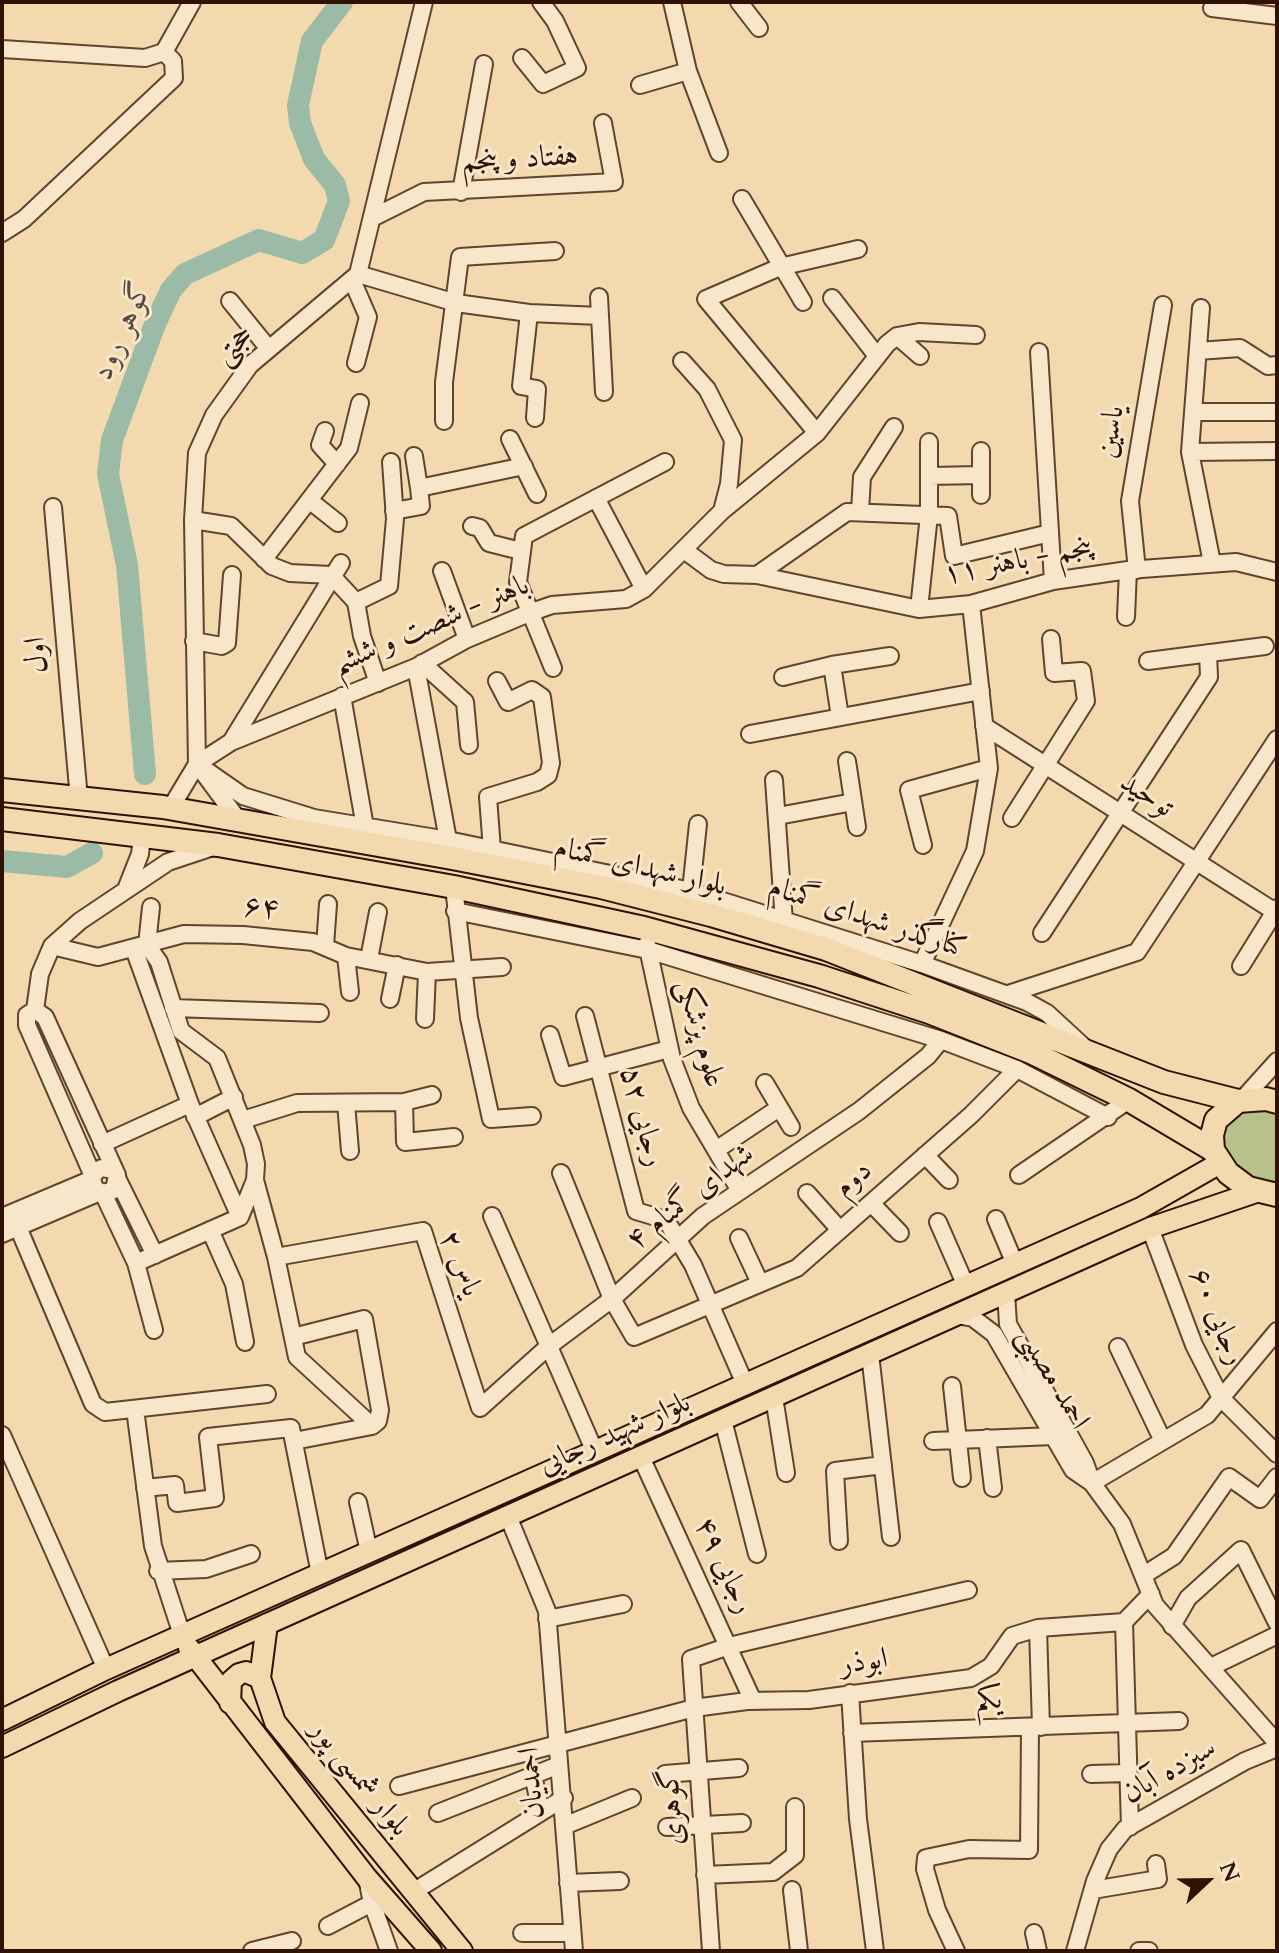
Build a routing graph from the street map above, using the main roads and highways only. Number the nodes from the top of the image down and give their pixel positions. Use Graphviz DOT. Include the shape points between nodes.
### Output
graph roads {
  1 [pos="2,790"];
  2 [pos="2,819"];
  3 [pos="1164,1082"];
  4 [pos="1240,1101"];
  5 [pos="1277,1102"];
  6 [pos="1154,1115"];
  7 [pos="1217,1156"];
  8 [pos="1174,1189"];
  9 [pos="1268,1193"];
  10 [pos="1190,1214"];
  11 [pos="267,1624"];
  12 [pos="182,1635"];
  13 [pos="194,1657"];
  14 [pos="260,1678"];
  15 [pos="230,1703"];
  16 [pos="3,1718"];
  17 [pos="2,1747"];
  18 [pos="431,1951"];
  19 [pos="462,1951"];
  1 -- 3 [label="highway, بلوار شهدای گمنام" via="401,841 711,915 865,964"];
  2 -- 6 [label="highway, بلوار شهدای گمنام" via="218,845 644,928 929,1012 1033,1053"];
  3 -- 4 [label="highway, بلوار شهدای گمنام"];
  3 -- 6 [label="highway" via="1169,1102"];
  4 -- 5 [label="highway, بلوار شهدای گمنام"];
  4 -- 7 [label="highway" via="1216,1120 1212,1135"];
  6 -- 7 [label="highway, بلوار شهدای گمنام"];
  7 -- 8 [label="main road, بلوار شهید رجایی"];
  7 -- 9 [label="highway, بلوار شهدای گمنام" via="1238,1181"];
  8 -- 10 [label="main road" via="1192,1191 1197,1208"];
  8 -- 12 [label="main road, بلوار شهید رجایی"];
  9 -- 10 [label="main road, بلوار شهید رجایی"];
  10 -- 11 [label="main road, بلوار شهید رجایی"];
  11 -- 13 [label="main road, بلوار شهید رجایی"];
  11 -- 14 [label="main road, بلوار شمسی پور"];
  12 -- 13 [label="main road, بلوار شمسی پور"];
  12 -- 16 [label="main road, بلوار شهید رجایی"];
  13 -- 15 [label="main road, بلوار شمسی پور"];
  13 -- 17 [label="main road, بلوار شهید رجایی"];
  14 -- 15 [label="main road" via="239,1674 231,1681"];
  14 -- 19 [label="main road, بلوار شمسی پور" via="275,1722"];
  15 -- 18 [label="main road, بلوار شمسی پور"];
}
